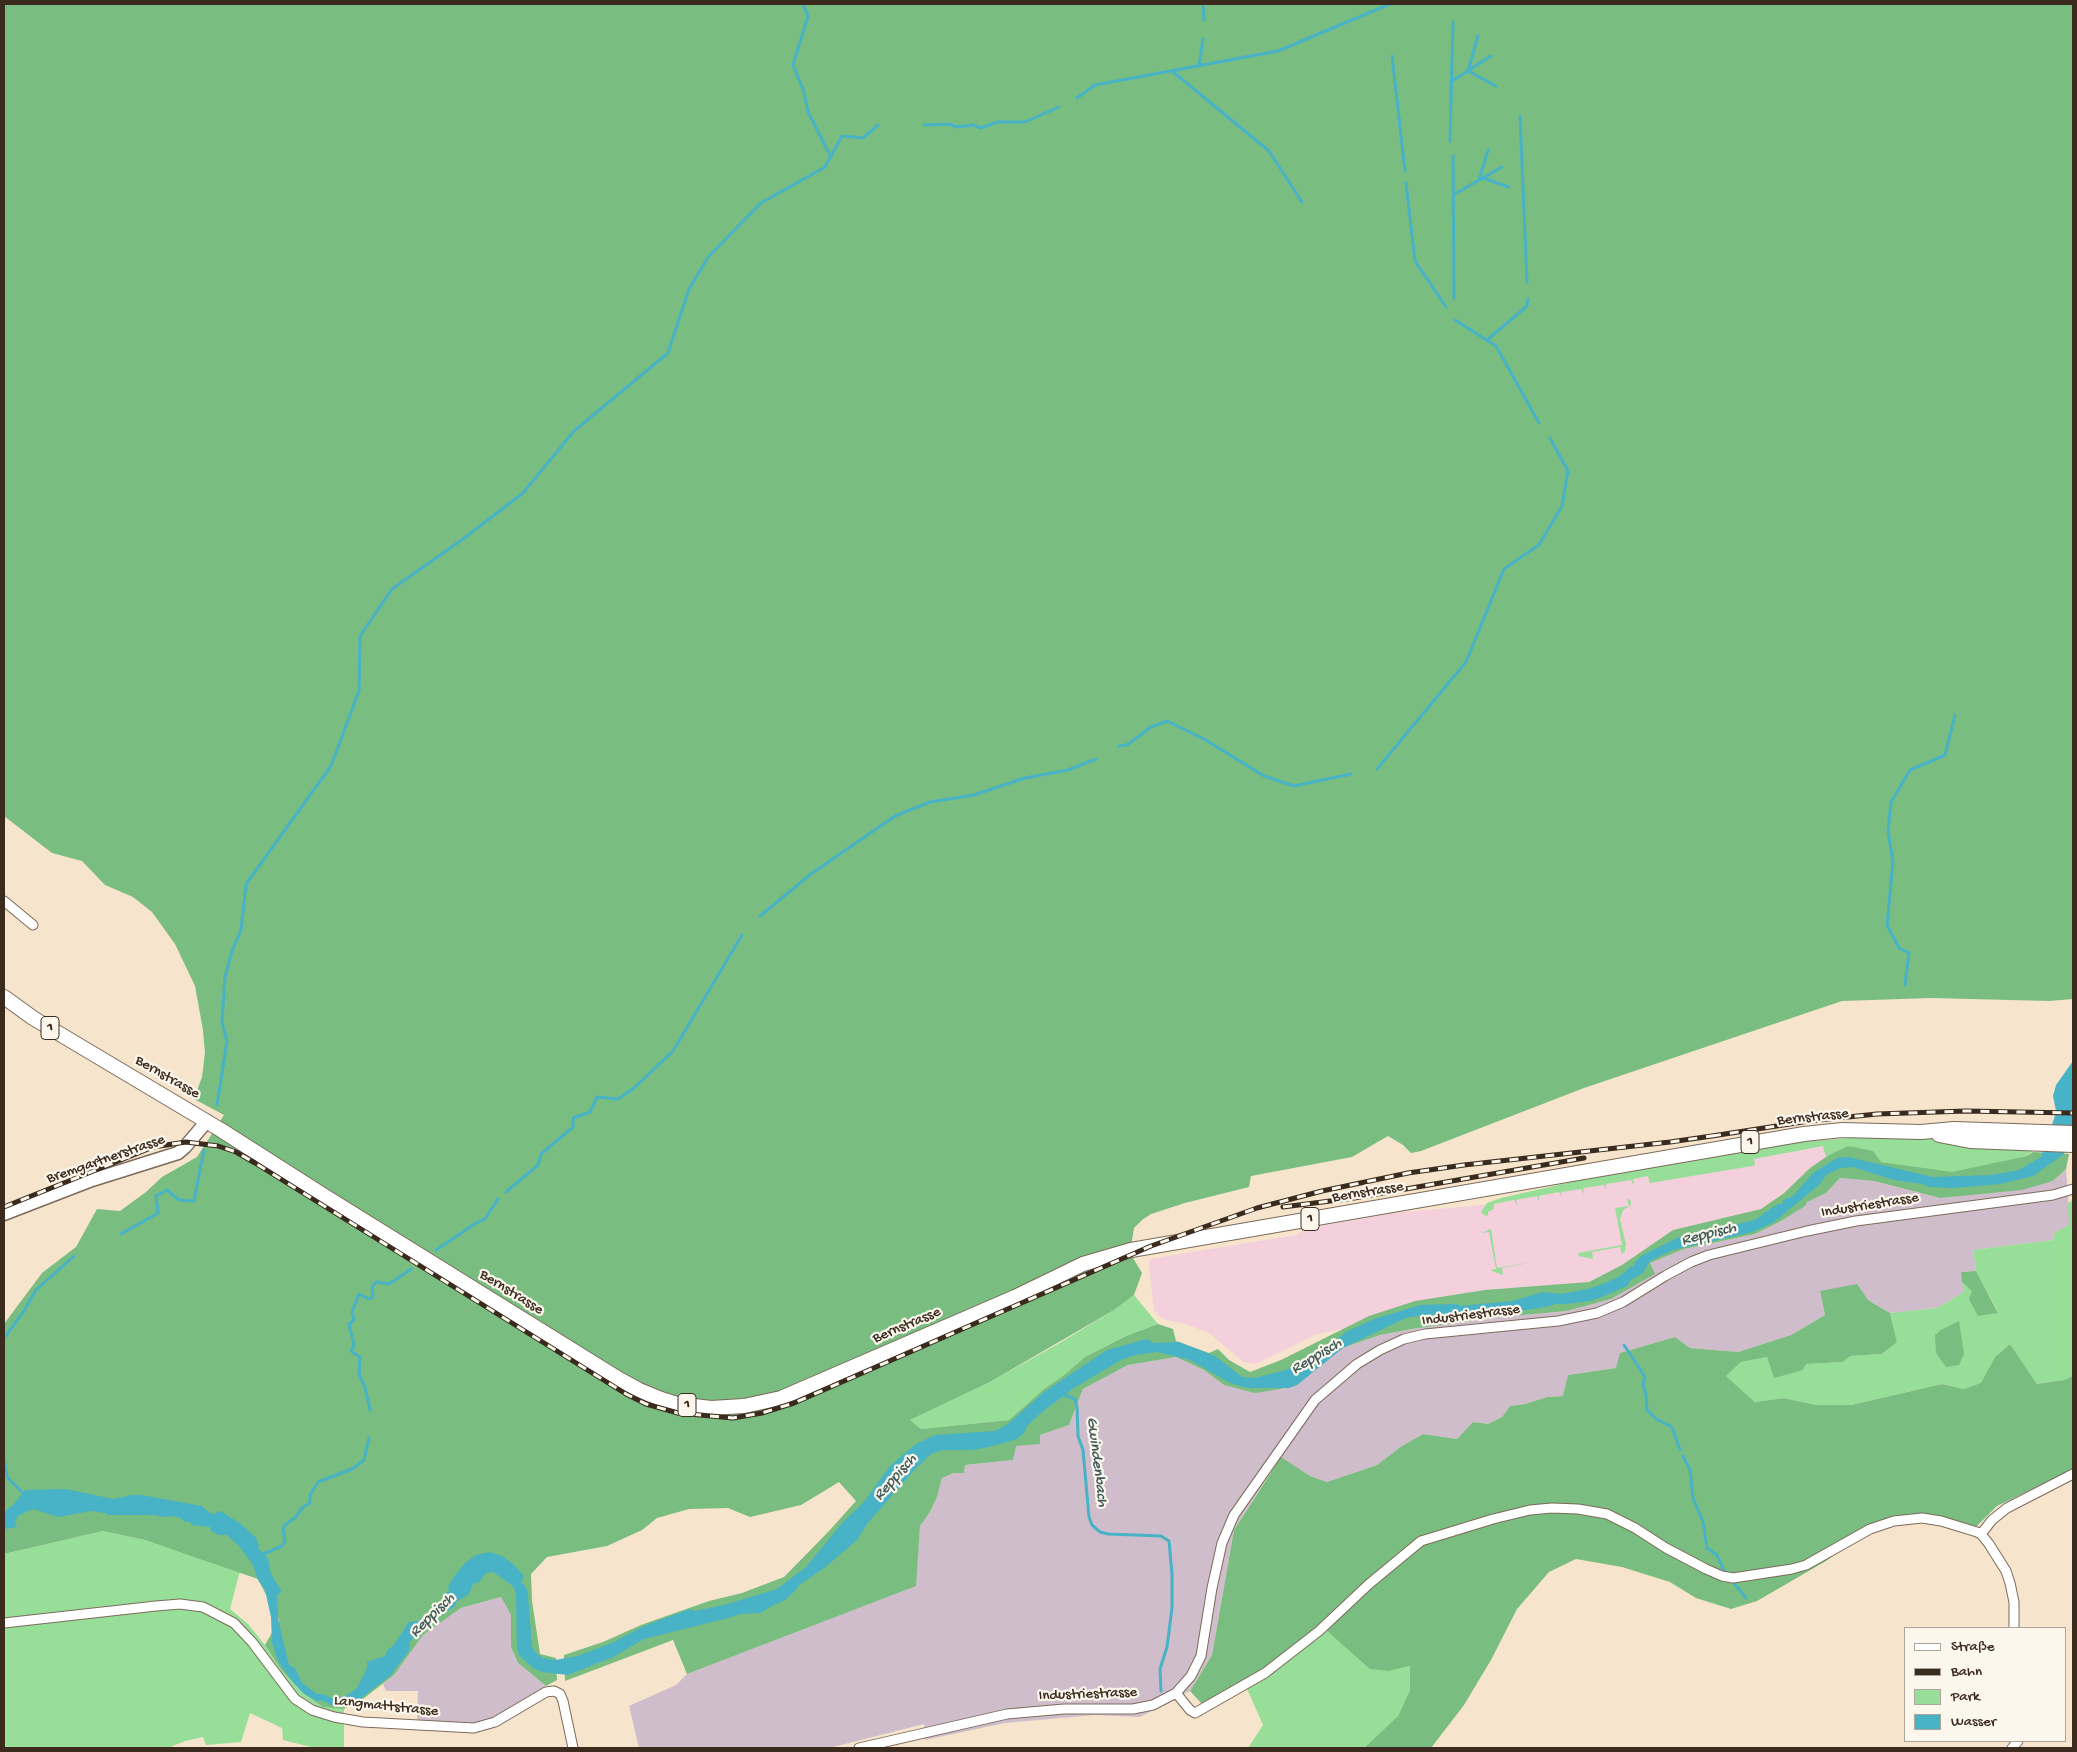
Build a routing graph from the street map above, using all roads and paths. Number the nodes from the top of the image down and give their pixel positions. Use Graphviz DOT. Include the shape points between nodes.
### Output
graph roads {
  1 [pos="4,901"];
  2 [pos="33,925"];
  3 [pos="4,997"];
  4 [pos="207,1121"];
  5 [pos="2073,1141"];
  6 [pos="2073,1189"];
  7 [pos="4,1214"];
  8 [pos="2073,1474"];
  9 [pos="1981,1534"];
  10 [pos="4,1623"];
  11 [pos="2014,1627"];
  12 [pos="1176,1693"];
  13 [pos="573,1748"];
  14 [pos="859,1748"];
  1 -- 2 [label="street"];
  3 -- 4 [label="main road, Bernstrasse / 1" via="33,1018"];
  4 -- 5 [label="main road, Bernstrasse / 1" via="619,1380 677,1404 711,1408 744,1406 781,1398 1083,1264 1120,1252 1787,1136 1842,1130 1921,1132 1954,1129"];
  4 -- 7 [label="main road, Bremgartnerstrasse" via="178,1153 92,1180"];
  6 -- 12 [label="street, Industriestrasse" via="2054,1195 1856,1221 1807,1231 1691,1262 1623,1302 1597,1313 1558,1321 1425,1334 1380,1350 1357,1364 1315,1400 1234,1515 1222,1542 1196,1670"];
  8 -- 9 [label="street" via="2014,1503 1995,1516"];
  9 -- 11 [label="street" via="2003,1565 2010,1583"];
  9 -- 12 [label="street" via="1941,1521 1902,1519 1870,1529 1806,1565 1732,1578 1706,1569 1607,1514 1564,1508 1530,1510 1421,1541 1319,1631 1265,1673 1201,1711 1194,1713"];
  10 -- 13 [label="street, Langmattstrasse" via="180,1604 202,1607 234,1623 295,1699 322,1714 363,1722 474,1728 495,1722 546,1692 554,1691 563,1701"];
  12 -- 14 [label="street, Industriestrasse" via="1153,1705 1133,1709 1064,1709 1007,1714"];
}
